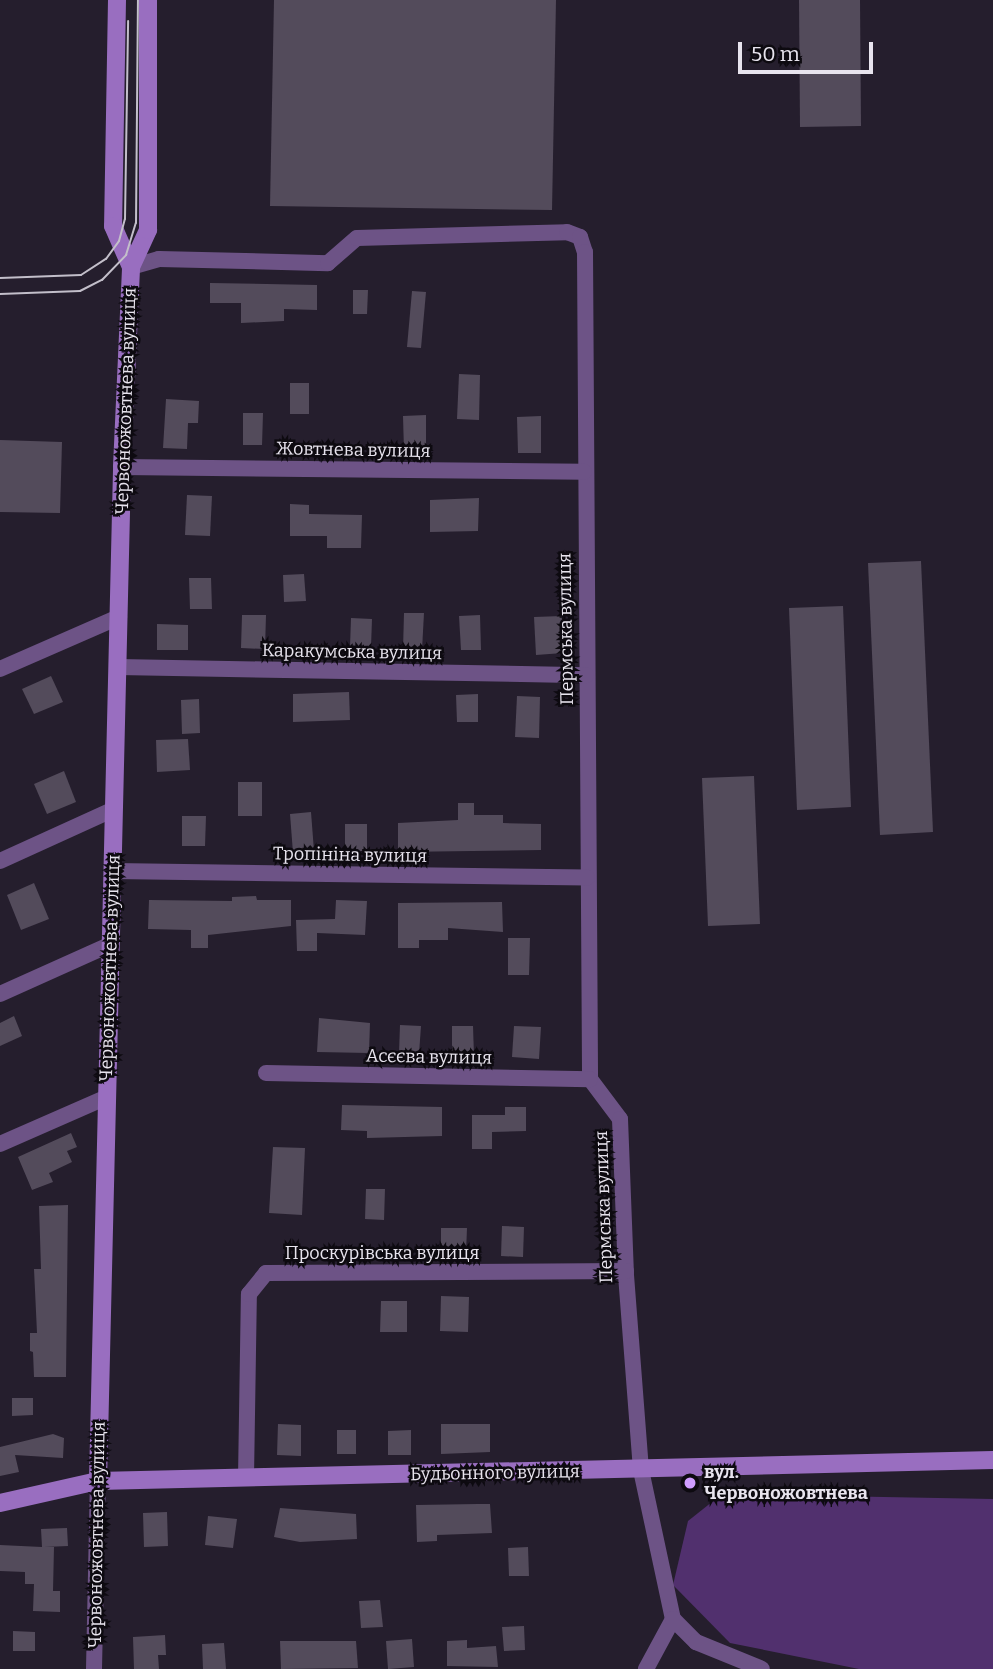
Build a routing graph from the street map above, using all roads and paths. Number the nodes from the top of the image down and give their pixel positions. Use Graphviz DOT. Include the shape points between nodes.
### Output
graph roads {
  1 [pos="117,0"];
  2 [pos="149,0"];
  3 [pos="131,267"];
  4 [pos="122,467"];
  5 [pos="583,472"];
  6 [pos="119,617"];
  7 [pos="118,667"];
  8 [pos="0,669"];
  9 [pos="586,675"];
  10 [pos="114,809"];
  11 [pos="0,861"];
  12 [pos="113,871"];
  13 [pos="587,878"];
  14 [pos="111,944"];
  15 [pos="0,994"];
  16 [pos="267,1073"];
  17 [pos="590,1079"];
  18 [pos="107,1097"];
  19 [pos="0,1144"];
  20 [pos="626,1271"];
  21 [pos="993,1460"];
  22 [pos="641,1470"];
  23 [pos="246,1478"];
  24 [pos="98,1481"];
  25 [pos="0,1503"];
  26 [pos="673,1619"];
  27 [pos="94,1669"];
  28 [pos="646,1669"];
  29 [pos="762,1669"];
  1 -- 3 [label="main road, Червоножовтнева вулиця" via="113,226"];
  2 -- 3 [label="main road, Червоножовтнева вулиця" via="148,230"];
  3 -- 4 [label="main road, Червоножовтнева вулиця"];
  3 -- 5 [label="street, Пермська вулиця" via="159,259 328,263 357,238 567,232 580,237 585,252"];
  4 -- 5 [label="street, Жовтнева вулиця"];
  4 -- 6 [label="main road, Червоножовтнева вулиця"];
  5 -- 9 [label="street, Пермська вулиця"];
  6 -- 7 [label="main road, Червоножовтнева вулиця"];
  6 -- 8 [label="street"];
  7 -- 9 [label="street, Каракумська вулиця"];
  7 -- 10 [label="main road, Червоножовтнева вулиця"];
  9 -- 13 [label="street, Пермська вулиця"];
  10 -- 11 [label="street"];
  10 -- 12 [label="main road, Червоножовтнева вулиця"];
  12 -- 13 [label="street, Тропініна вулиця"];
  12 -- 14 [label="main road, Червоножовтнева вулиця"];
  13 -- 17 [label="street, Пермська вулиця"];
  14 -- 15 [label="street"];
  14 -- 18 [label="main road, Червоножовтнева вулиця"];
  16 -- 17 [label="street, Асєєва вулиця"];
  17 -- 20 [label="street, Пермська вулиця" via="620,1119"];
  18 -- 19 [label="street"];
  18 -- 24 [label="main road, Червоножовтнева вулиця"];
  20 -- 22 [label="street, Пермська вулиця"];
  20 -- 23 [label="street, Проскурівська вулиця" via="266,1273 249,1294"];
  21 -- 22 [label="main road, Будьонного вулиця"];
  22 -- 23 [label="main road, Будьонного вулиця"];
  22 -- 26 [label="street, Пермська вулиця"];
  23 -- 24 [label="main road, Будьонного вулиця"];
  24 -- 25 [label="main road, Будьонного вулиця"];
  24 -- 27 [label="street, Червоножовтнева вулиця"];
  26 -- 28 [label="street"];
  26 -- 29 [label="street" via="696,1642"];
}
